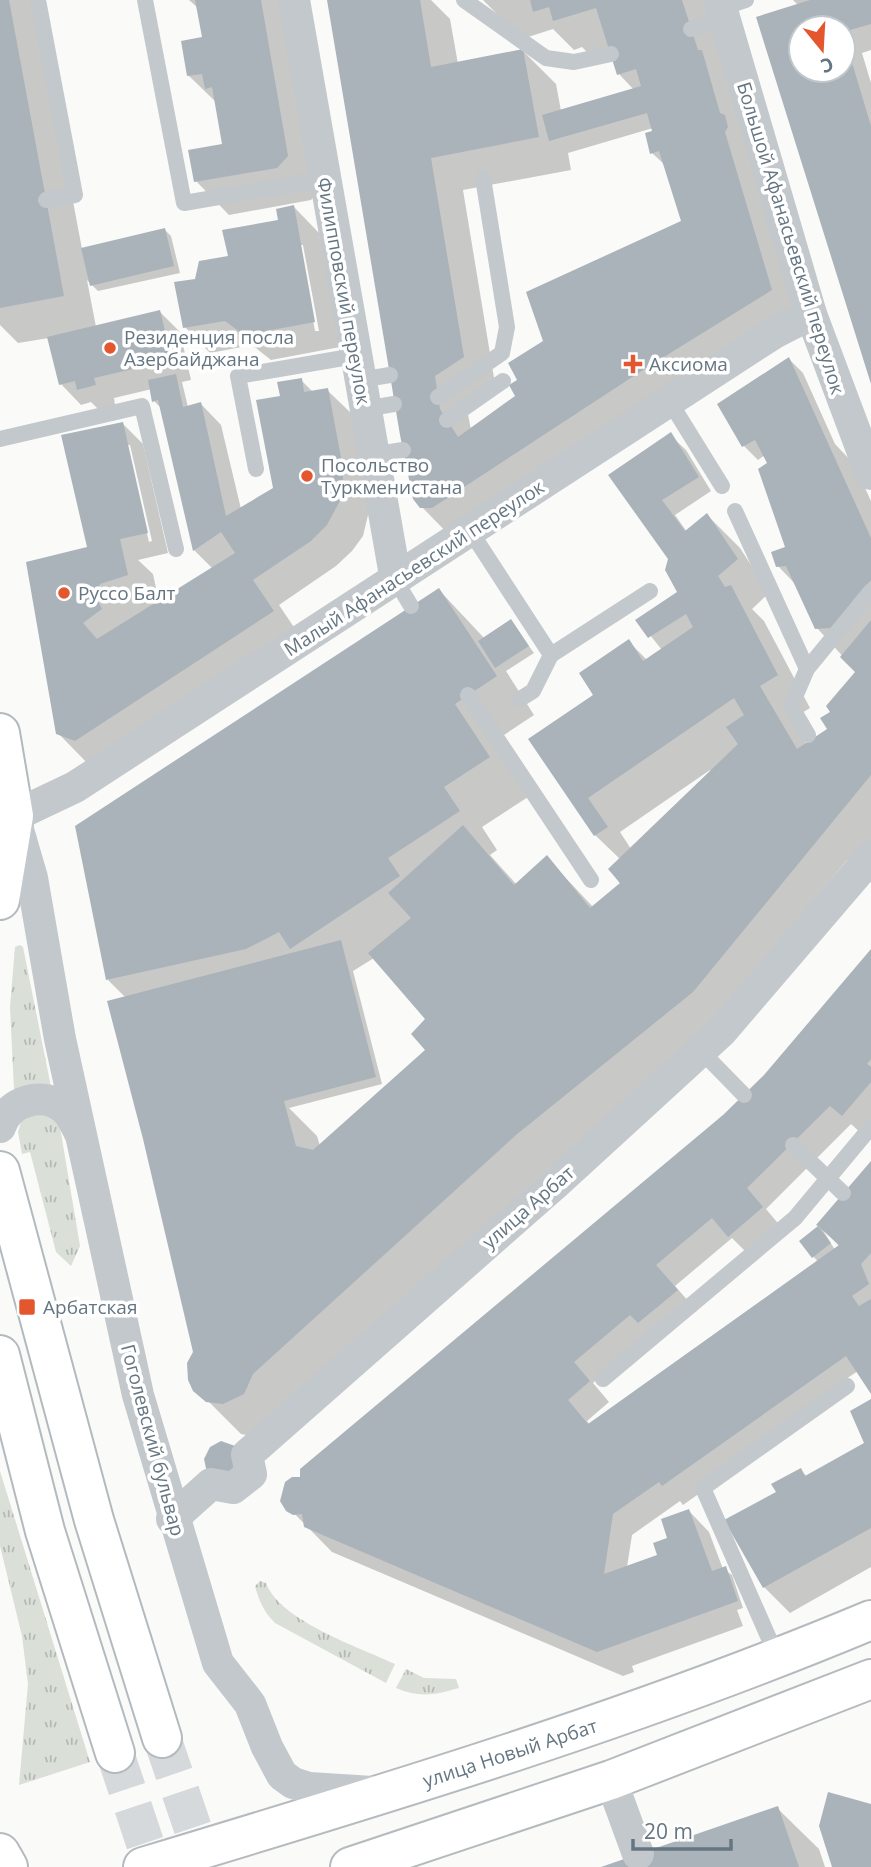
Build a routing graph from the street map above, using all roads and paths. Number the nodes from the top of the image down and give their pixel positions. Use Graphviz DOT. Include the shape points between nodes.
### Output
graph roads {
  1 [pos="38,0"];
  2 [pos="145,0"];
  3 [pos="294,0"];
  4 [pos="464,0"];
  5 [pos="728,7"];
  6 [pos="691,29"];
  7 [pos="611,54"];
  8 [pos="483,178"];
  9 [pos="325,179"];
  10 [pos="46,200"];
  11 [pos="811,314"];
  12 [pos="390,375"];
  13 [pos="503,381"];
  14 [pos="368,387"];
  15 [pos="438,397"];
  16 [pos="670,402"];
  17 [pos="447,420"];
  18 [pos="861,420"];
  19 [pos="0,439"];
  20 [pos="256,469"];
  21 [pos="871,474"];
  22 [pos="722,486"];
  23 [pos="735,511"];
  24 [pos="471,532"];
  25 [pos="176,549"];
  26 [pos="650,591"];
  27 [pos="871,591"];
  28 [pos="403,594"];
  29 [pos="551,655"];
  30 [pos="807,669"];
  31 [pos="468,695"];
  32 [pos="520,699"];
  33 [pos="0,733"];
  34 [pos="808,734"];
  35 [pos="7,823"];
  36 [pos="871,857"];
  37 [pos="592,880"];
  38 [pos="0,900"];
  39 [pos="701,1051"];
  40 [pos="744,1095"];
  41 [pos="0,1127"];
  42 [pos="871,1127"];
  43 [pos="82,1137"];
  44 [pos="793,1145"];
  45 [pos="0,1171"];
  46 [pos="827,1180"];
  47 [pos="843,1193"];
  48 [pos="0,1356"];
  49 [pos="603,1379"];
  50 [pos="847,1386"];
  51 [pos="183,1510"];
  52 [pos="871,1620"];
  53 [pos="778,1659"];
  54 [pos="871,1679"];
  55 [pos="162,1738"];
  56 [pos="115,1754"];
  57 [pos="611,1780"];
  58 [pos="388,1793"];
  59 [pos="0,1853"];
  60 [pos="638,1854"];
  61 [pos="357,1866"];
  62 [pos="8,1867"];
  63 [pos="143,1867"];
  1 -- 10 [label="lane" via="75,195"];
  2 -- 9 [label="lane" via="184,203"];
  3 -- 9 [label="street, Филипповский переулок"];
  4 -- 7 [label="lane" via="547,58 574,62"];
  5 -- 6 [label="lane"];
  5 -- 11 [label="street, Большой Афанасьевский переулок"];
  8 -- 15 [label="lane" via="507,327 502,353"];
  9 -- 14 [label="street, Филипповский переулок"];
  11 -- 16 [label="street, Малый Афанасьевский переулок"];
  11 -- 18 [label="street, Большой Афанасьевский переулок"];
  12 -- 14 [label="lane"];
  13 -- 17 [label="lane"];
  14 -- 20 [label="lane" via="238,376"];
  14 -- 28 [label="street, Филипповский переулок" via="388,452"];
  16 -- 22 [label="lane"];
  16 -- 24 [label="street, Малый Афанасьевский переулок"];
  18 -- 21 [label="street, Большой Афанасьевский переулок"];
  19 -- 25 [label="lane" via="142,406"];
  23 -- 30 [label="lane"];
  24 -- 28 [label="street, Малый Афанасьевский переулок"];
  24 -- 29 [label="lane"];
  26 -- 29 [label="lane"];
  27 -- 30 [label="lane"];
  28 -- 35 [label="street, Малый Афанасьевский переулок"];
  29 -- 32 [label="lane" via="533,691"];
  30 -- 34 [label="lane" via="791,706"];
  31 -- 37 [label="lane"];
  33 -- 35 [label="main road, Гоголевский бульвар"];
  35 -- 38 [label="main road, Гоголевский бульвар"];
  35 -- 43 [label="street, Гоголевский бульвар" via="32,878"];
  36 -- 39 [label="street, улица Арбат"];
  39 -- 40 [label="lane"];
  39 -- 51 [label="street, улица Арбат" via="247,1455 251,1474 233,1488 212,1484"];
  41 -- 43 [label="street" via="13,1107 46,1099 63,1107"];
  42 -- 46 [label="lane"];
  43 -- 51 [label="street, Гоголевский бульвар" via="138,1395"];
  44 -- 46 [label="lane"];
  45 -- 55 [label="main road" via="94,1520"];
  46 -- 47 [label="lane"];
  46 -- 49 [label="lane" via="795,1217"];
  48 -- 56 [label="main road" via="45,1531"];
  50 -- 53 [label="lane" via="703,1488"];
  51 -- 58 [label="street, Гоголевский бульвар" via="218,1663 250,1704 282,1774 309,1788"];
  52 -- 53 [label="main road, улица Новый Арбат"];
  53 -- 58 [label="main road, улица Новый Арбат"];
  54 -- 57 [label="main road"];
  57 -- 60 [label="street"];
  57 -- 61 [label="main road"];
  58 -- 63 [label="main road, улица Новый Арбат"];
  59 -- 62 [label="main road"];
}
